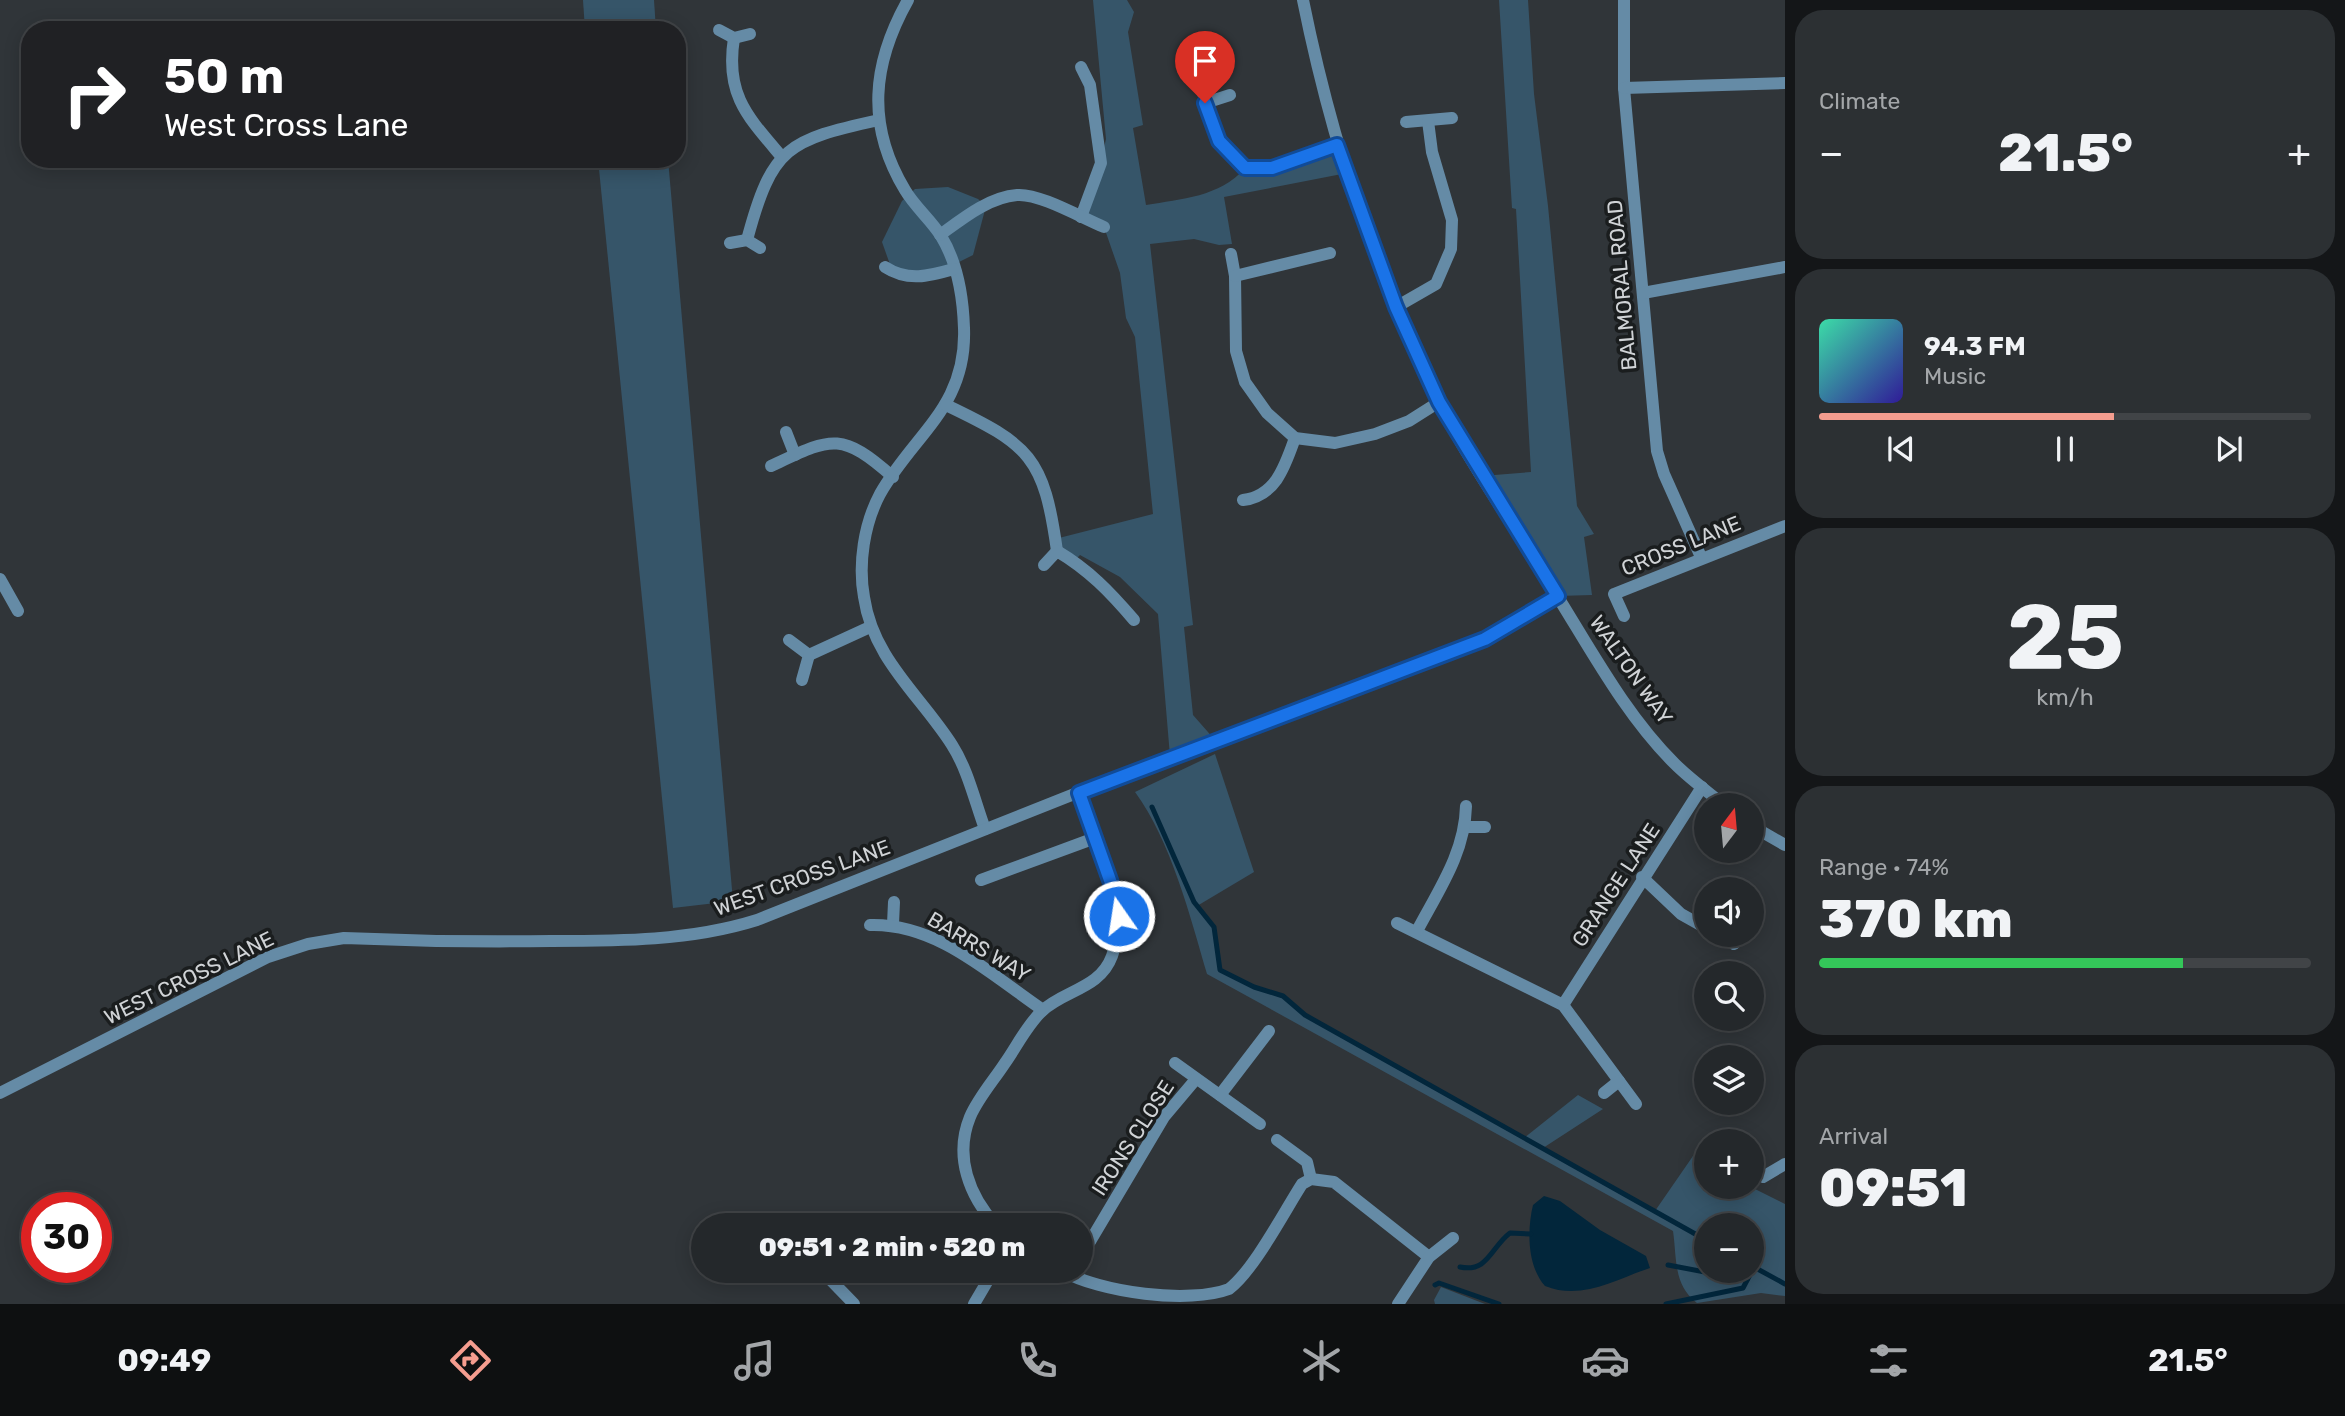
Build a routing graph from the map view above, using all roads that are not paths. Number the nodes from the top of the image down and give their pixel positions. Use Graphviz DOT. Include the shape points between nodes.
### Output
graph roads {
  1 [pos="908,0"];
  2 [pos="1303,0"];
  3 [pos="1624,0"];
  4 [pos="719,30"];
  5 [pos="751,34"];
  6 [pos="734,38"];
  7 [pos="1081,67"];
  8 [pos="1199,77"];
  9 [pos="1785,83"];
  10 [pos="1624,88"];
  11 [pos="1230,95"];
  12 [pos="1205,103"];
  13 [pos="1452,118"];
  14 [pos="879,120"];
  15 [pos="1428,121"];
  16 [pos="1406,122"];
  17 [pos="1337,145"];
  18 [pos="782,156"];
  19 [pos="1081,217"];
  20 [pos="1104,227"];
  21 [pos="940,235"];
  22 [pos="747,240"];
  23 [pos="730,243"];
  24 [pos="760,248"];
  25 [pos="1330,253"];
  26 [pos="1231,254"];
  27 [pos="885,267"];
  28 [pos="1785,267"];
  29 [pos="954,269"];
  30 [pos="1235,276"];
  31 [pos="1643,293"];
  32 [pos="1396,307"];
  33 [pos="1439,402"];
  34 [pos="946,405"];
  35 [pos="786,432"];
  36 [pos="1295,438"];
  37 [pos="794,455"];
  38 [pos="771,466"];
  39 [pos="893,477"];
  40 [pos="1243,500"];
  41 [pos="1785,526"];
  42 [pos="1056,551"];
  43 [pos="1701,557"];
  44 [pos="1044,565"];
  45 [pos="0,579"];
  46 [pos="1558,596"];
  47 [pos="18,611"];
  48 [pos="1624,616"];
  49 [pos="1134,620"];
  50 [pos="870,627"];
  51 [pos="789,640"];
  52 [pos="809,656"];
  53 [pos="802,680"];
  54 [pos="1702,787"];
  55 [pos="1079,793"];
  56 [pos="1709,793"];
  57 [pos="1466,806"];
  58 [pos="1466,827"];
  59 [pos="1485,827"];
  60 [pos="985,829"];
  61 [pos="1764,833"];
  62 [pos="1095,838"];
  63 [pos="1785,845"];
  64 [pos="1642,877"];
  65 [pos="981,880"];
  66 [pos="894,902"];
  67 [pos="1694,921"];
  68 [pos="1396,923"];
  69 [pos="893,924"];
  70 [pos="870,925"];
  71 [pos="1417,931"];
  72 [pos="1563,1005"];
  73 [pos="1043,1010"];
  74 [pos="1269,1031"];
  75 [pos="1175,1063"];
  76 [pos="1196,1079"];
  77 [pos="1619,1081"];
  78 [pos="0,1093"];
  79 [pos="1604,1093"];
  80 [pos="1220,1095"];
  81 [pos="1636,1104"];
  82 [pos="1260,1124"];
  83 [pos="1277,1140"];
  84 [pos="1785,1164"];
  85 [pos="1764,1176"];
  86 [pos="1311,1179"];
  87 [pos="987,1213"];
  88 [pos="1093,1237"];
  89 [pos="1453,1238"];
  90 [pos="1429,1257"];
  91 [pos="834,1283"];
  92 [pos="986,1283"];
  93 [pos="1089,1283"];
  94 [pos="1202,1303"];
  95 [pos="854,1304"];
  96 [pos="974,1304"];
  97 [pos="1398,1304"];
  1 -- 14 [label="street" via="889,34 879,76"];
  2 -- 17 [label="street, WALTON WAY"];
  3 -- 10 [label="street, BALMORAL ROAD"];
  4 -- 6 [label="street"];
  5 -- 6 [label="street"];
  6 -- 18 [label="street" via="730,61 734,91 755,126"];
  7 -- 19 [label="street" via="1090,85 1101,163"];
  8 -- 12 [label="street"];
  9 -- 10 [label="street"];
  10 -- 31 [label="street, BALMORAL ROAD"];
  11 -- 12 [label="street"];
  12 -- 17 [label="street" via="1219,141 1245,168 1272,168"];
  13 -- 15 [label="street"];
  14 -- 18 [label="street" via="820,133"];
  14 -- 21 [label="street" via="888,157 905,189"];
  15 -- 16 [label="street"];
  15 -- 32 [label="street" via="1451,220 1451,249 1436,284"];
  17 -- 32 [label="street, WALTON WAY"];
  18 -- 22 [label="street" via="761,190"];
  19 -- 20 [label="street"];
  19 -- 21 [label="street" via="1017,195 995,201"];
  21 -- 29 [label="street"];
  22 -- 23 [label="street"];
  22 -- 24 [label="street"];
  25 -- 30 [label="street"];
  26 -- 30 [label="street"];
  27 -- 29 [label="street" via="909,277"];
  28 -- 31 [label="street"];
  29 -- 34 [label="street" via="964,329 957,381"];
  30 -- 36 [label="street" via="1236,351 1245,382 1267,413"];
  31 -- 43 [label="street, BALMORAL ROAD" via="1657,451"];
  32 -- 33 [label="street, WALTON WAY"];
  33 -- 36 [label="street" via="1409,421 1375,434 1335,443"];
  33 -- 46 [label="street, WALTON WAY"];
  34 -- 39 [label="street"];
  34 -- 42 [label="street" via="988,425 1034,463 1046,488"];
  35 -- 37 [label="street"];
  36 -- 40 [label="street" via="1284,469 1268,492"];
  37 -- 38 [label="street"];
  37 -- 39 [label="street" via="818,444 851,445"];
  39 -- 50 [label="street" via="880,495 864,546 861,574"];
  41 -- 43 [label="street, CROSS LANE"];
  42 -- 44 [label="street"];
  42 -- 49 [label="street" via="1102,581"];
  43 -- 48 [label="street, CROSS LANE" via="1614,594"];
  45 -- 47 [label="street"];
  46 -- 54 [label="street, WALTON WAY" via="1644,726 1675,764"];
  46 -- 55 [label="street, WEST CROSS LANE" via="1485,639"];
  50 -- 52 [label="street"];
  50 -- 60 [label="street" via="888,663 954,749"];
  51 -- 52 [label="street"];
  52 -- 53 [label="street"];
  54 -- 56 [label="street, WALTON WAY"];
  54 -- 64 [label="street, GRANGE LANE"];
  55 -- 60 [label="street, WEST CROSS LANE"];
  55 -- 62 [label="street"];
  57 -- 58 [label="street"];
  58 -- 59 [label="street"];
  58 -- 71 [label="street" via="1459,851"];
  60 -- 78 [label="street, WEST CROSS LANE" via="724,930 605,941 344,938 308,944 268,957"];
  61 -- 63 [label="street"];
  62 -- 65 [label="street"];
  62 -- 73 [label="street" via="1119,916 1111,958 1092,983"];
  64 -- 67 [label="street" via="1672,907"];
  64 -- 72 [label="street, GRANGE LANE"];
  66 -- 69 [label="street, BARRS WAY"];
  68 -- 71 [label="street"];
  69 -- 70 [label="street, BARRS WAY"];
  69 -- 73 [label="street, BARRS WAY" via="933,937"];
  71 -- 72 [label="street"];
  72 -- 77 [label="street"];
  73 -- 87 [label="street" via="970,1117 963,1161 975,1198"];
  74 -- 80 [label="street"];
  75 -- 76 [label="street, IRONS CLOSE"];
  76 -- 80 [label="street, IRONS CLOSE"];
  76 -- 88 [label="street, IRONS CLOSE" via="1164,1118"];
  77 -- 79 [label="street"];
  77 -- 81 [label="street"];
  80 -- 82 [label="street, IRONS CLOSE"];
  83 -- 86 [label="street" via="1307,1162"];
  84 -- 85 [label="street"];
  86 -- 90 [label="street" via="1334,1182"];
  86 -- 94 [label="street" via="1231,1288"];
  89 -- 90 [label="street"];
  90 -- 97 [label="street"];
  91 -- 95 [label="street"];
  92 -- 96 [label="street"];
  93 -- 94 [label="street" via="1125,1294"];
}
